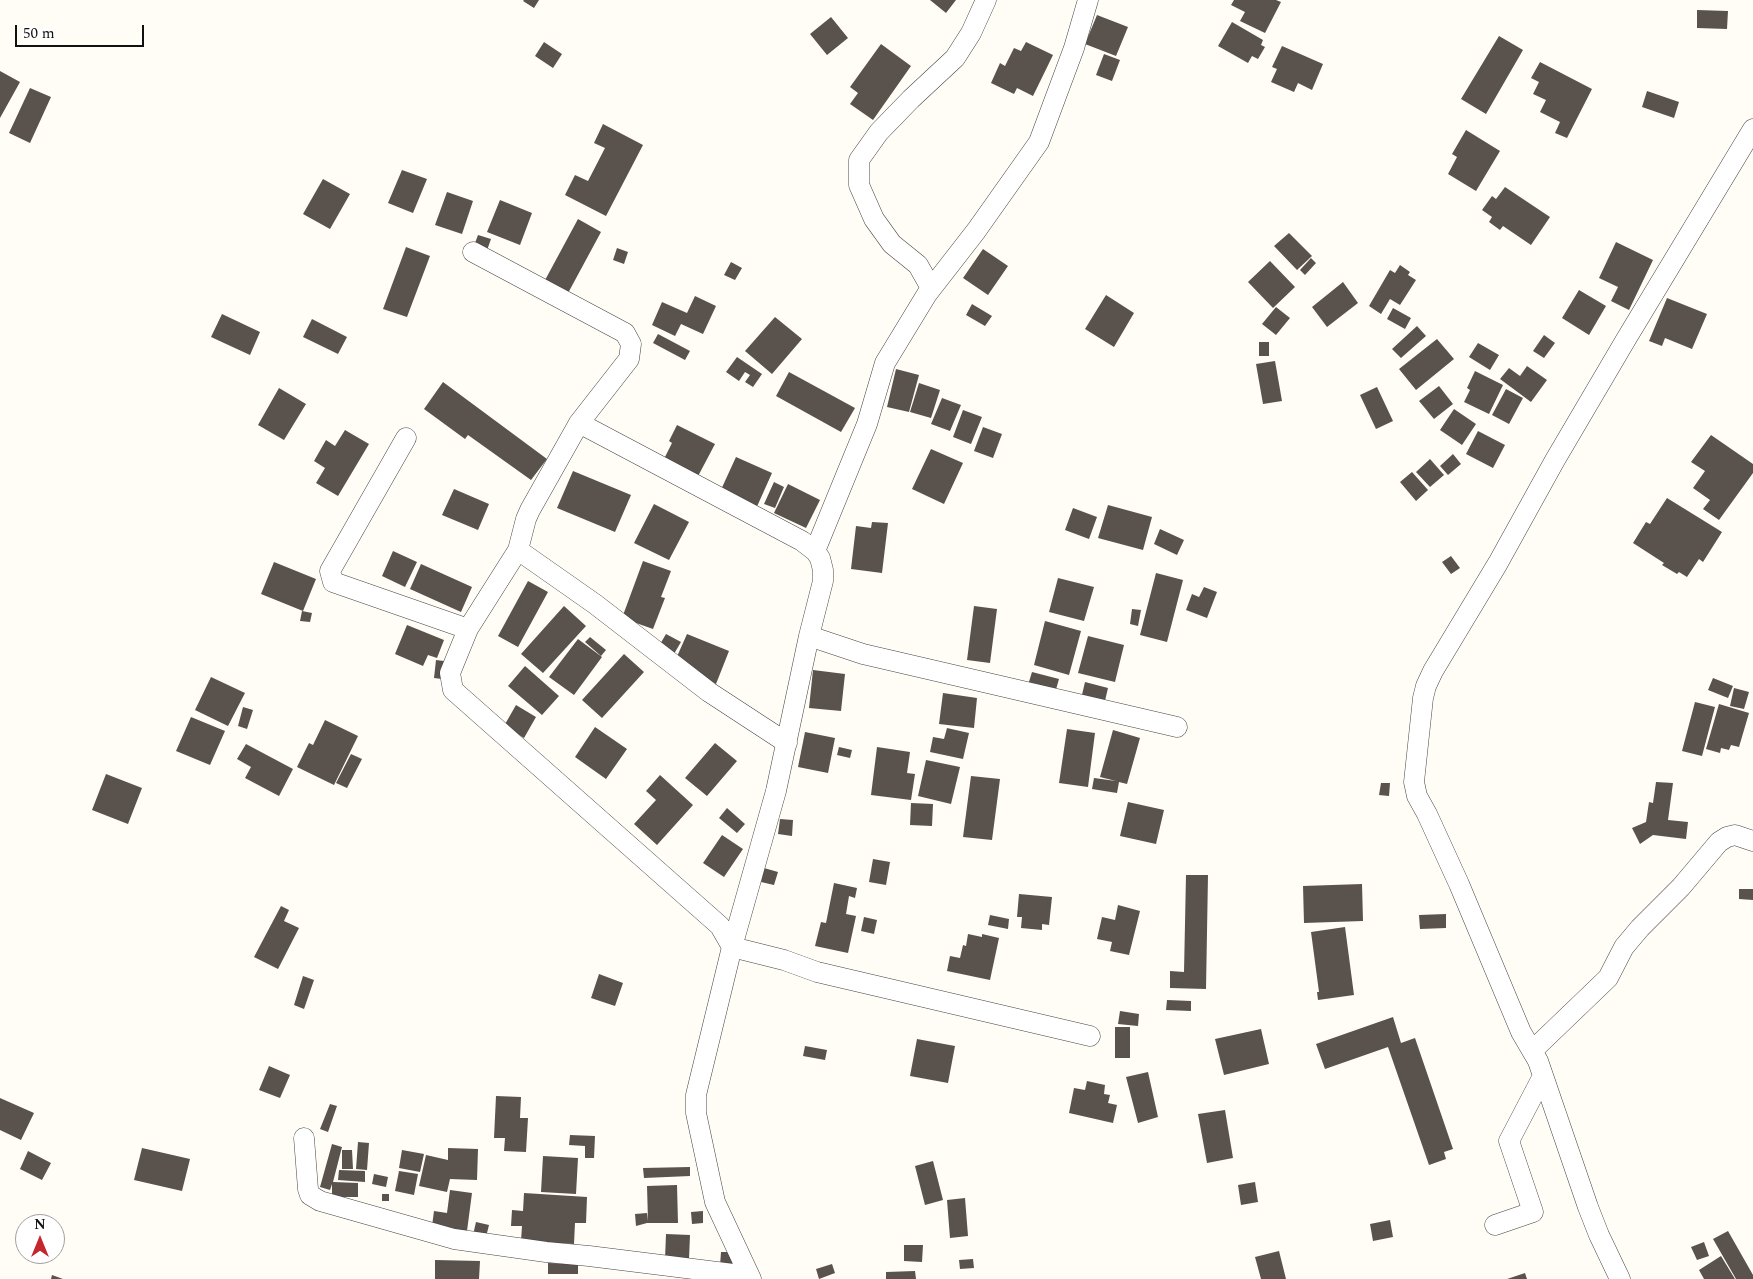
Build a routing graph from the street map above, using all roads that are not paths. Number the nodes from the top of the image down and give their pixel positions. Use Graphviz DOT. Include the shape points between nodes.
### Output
graph roads {
  1 [pos="986,0"];
  2 [pos="1088,0"];
  3 [pos="1753,129"];
  4 [pos="473,252"];
  5 [pos="931,288"];
  6 [pos="579,423"];
  7 [pos="406,438"];
  8 [pos="518,550"];
  9 [pos="815,551"];
  10 [pos="468,629"];
  11 [pos="809,636"];
  12 [pos="1177,727"];
  13 [pos="787,743"];
  14 [pos="1753,841"];
  15 [pos="732,947"];
  16 [pos="1090,1036"];
  17 [pos="1533,1050"];
  18 [pos="1543,1076"];
  19 [pos="304,1138"];
  20 [pos="1495,1225"];
  21 [pos="750,1278"];
  22 [pos="1620,1279"];
  1 -- 5 [label="street" via="955,58 879,132 859,160 859,185 874,219 892,244 918,266"];
  2 -- 5 [label="street" via="1039,142"];
  3 -- 17 [label="street" via="1620,350 1426,686 1414,782 1417,796 1459,884 1521,1032"];
  4 -- 6 [label="street" via="629,338 629,359"];
  5 -- 9 [label="street" via="885,363 867,424"];
  6 -- 8 [label="street" via="526,519"];
  6 -- 9 [label="street" via="802,541"];
  7 -- 10 [label="street" via="330,571 333,582"];
  8 -- 10 [label="street"];
  8 -- 13 [label="street" via="595,604 709,692"];
  9 -- 11 [label="street" via="822,564 823,582"];
  10 -- 15 [label="street" via="450,673 453,690 720,926"];
  11 -- 12 [label="street" via="863,654"];
  11 -- 13 [label="street"];
  13 -- 15 [label="street"];
  14 -- 17 [label="street" via="1735,835 1726,836 1719,842 1624,947 1608,978"];
  15 -- 16 [label="street" via="818,972"];
  15 -- 21 [label="street" via="696,1095 696,1113 715,1202"];
  17 -- 18 [label="street"];
  18 -- 20 [label="street" via="1509,1141 1533,1212"];
  18 -- 22 [label="street" via="1599,1236"];
  19 -- 21 [label="street" via="308,1189 310,1195 320,1201 454,1239"];
}
